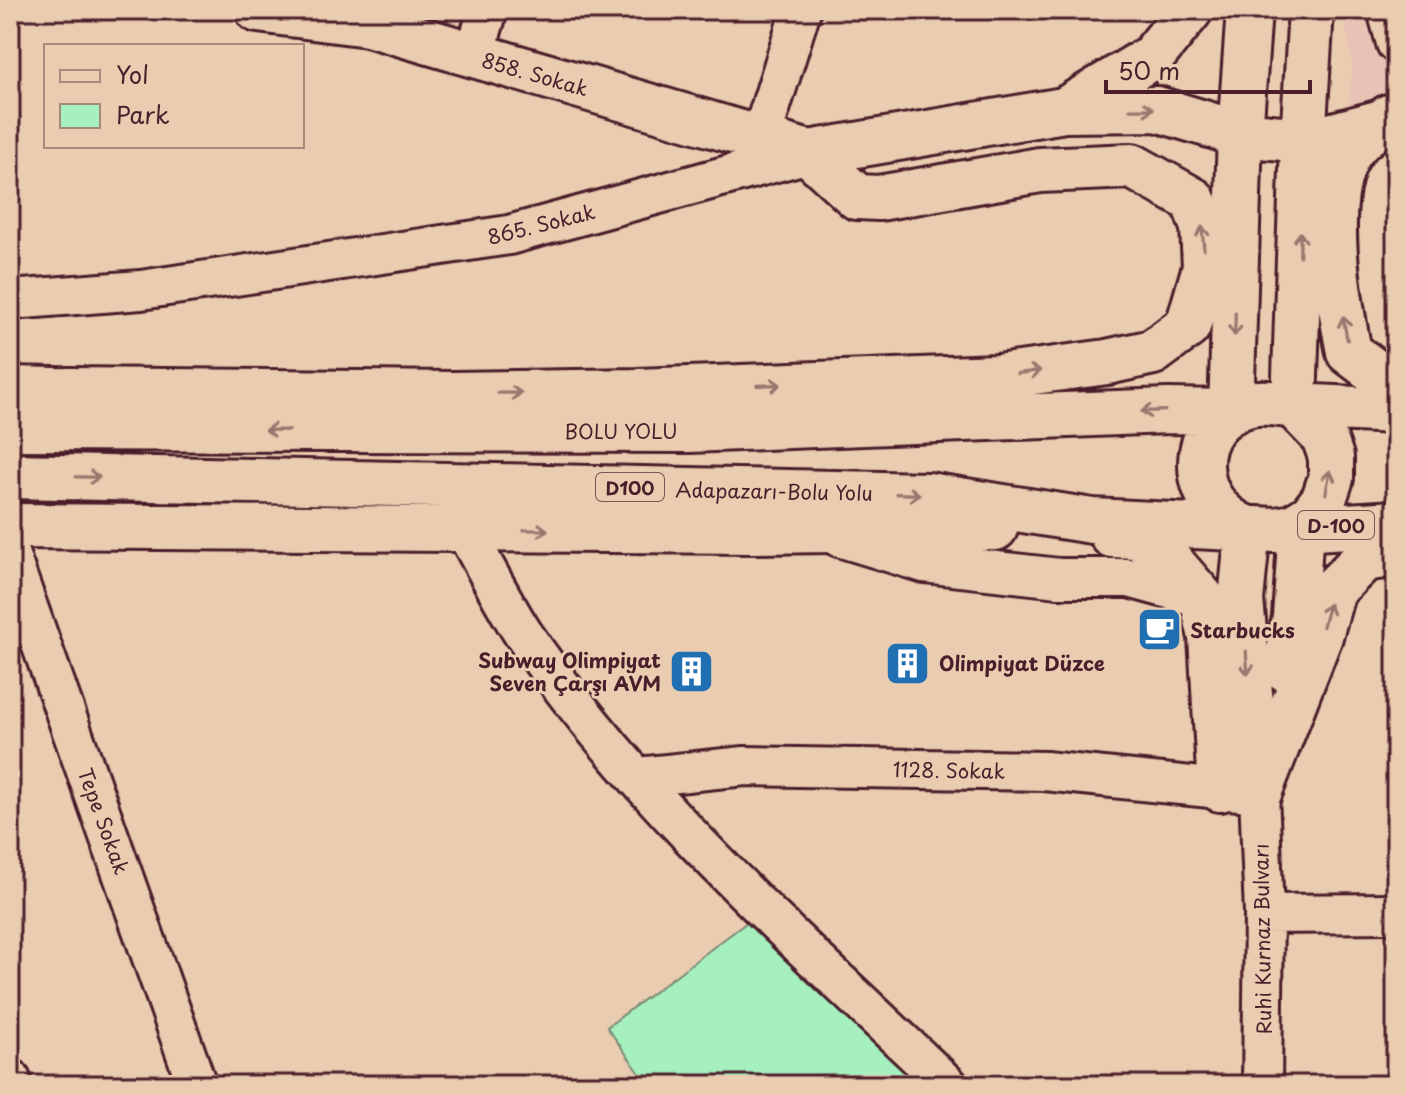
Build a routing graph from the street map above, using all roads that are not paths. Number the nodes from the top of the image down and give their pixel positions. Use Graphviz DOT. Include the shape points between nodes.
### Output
graph roads {
  1 [pos="258,10"];
  2 [pos="488,10"];
  3 [pos="801,10"];
  4 [pos="1190,10"];
  5 [pos="1249,10"];
  6 [pos="1311,10"];
  7 [pos="1387,10"];
  8 [pos="326,14"];
  9 [pos="1396,43"];
  10 [pos="474,56"];
  11 [pos="1064,110"];
  12 [pos="1393,116"];
  13 [pos="1240,134"];
  14 [pos="761,138"];
  15 [pos="1303,140"];
  16 [pos="809,153"];
  17 [pos="10,300"];
  18 [pos="1396,377"];
  19 [pos="10,389"];
  20 [pos="68,390"];
  21 [pos="1294,406"];
  22 [pos="1396,411"];
  23 [pos="1231,412"];
  24 [pos="10,428"];
  25 [pos="581,431"];
  26 [pos="10,476"];
  27 [pos="561,486"];
  28 [pos="1396,523"];
  29 [pos="10,526"];
  30 [pos="197,527"];
  31 [pos="464,529"];
  32 [pos="1275,529"];
  33 [pos="1396,554"];
  34 [pos="10,556"];
  35 [pos="638,777"];
  36 [pos="1240,791"];
  37 [pos="1396,913"];
  38 [pos="1264,914"];
  39 [pos="10,1078"];
  40 [pos="13,1085"];
  41 [pos="197,1085"];
  42 [pos="948,1085"];
  43 [pos="1262,1085"];
  1 -- 8 [label="main road, 858. Sokak"];
  2 -- 10 [label="street"];
  3 -- 14 [label="street"];
  4 -- 11 [label="main road" via="1152,57"];
  5 -- 13 [label="main road"];
  6 -- 15 [label="main road"];
  7 -- 9 [label="street"];
  8 -- 10 [label="main road, 858. Sokak"];
  10 -- 14 [label="main road, 858. Sokak"];
  11 -- 13 [label="main road, one-way" via="1157,109"];
  11 -- 16 [label="main road, 865. Sokak"];
  12 -- 15 [label="street"];
  18 -- 12 [label="main road, one-way" via="1374,371 1349,352 1335,240 1343,166 1358,140"];
  13 -- 15 [label="main road"];
  13 -- 23 [label="main road, one-way"];
  14 -- 16 [label="main road, 858. Sokak"];
  21 -- 15 [label="main road, one-way"];
  16 -- 17 [label="street, 865. Sokak" via="509,235 141,290"];
  20 -- 16 [label="main road, one-way" via="468,394 997,377 1153,352 1188,326 1205,267 1203,227 1193,200 1132,166 1040,170 857,197"];
  19 -- 20 [label="main road"];
  20 -- 25 [label="main road" via="223,394"];
  21 -- 22 [label="main road"];
  21 -- 23 [label="main road" via="1251,404"];
  32 -- 21 [label="main road, one-way" via="1293,527 1311,516 1331,478 1324,437"];
  23 -- 25 [label="main road, BOLU YOLU, one-way"];
  23 -- 32 [label="main road" via="1204,446 1204,489 1230,523"];
  25 -- 24 [label="main road, BOLU YOLU, one-way"];
  26 -- 27 [label="main road, Adapazarı-Bolu Yolu / D100, one-way"];
  27 -- 30 [label="main road"];
  27 -- 32 [label="main road, Adapazarı-Bolu Yolu / D100, one-way" via="928,495 1092,521"];
  28 -- 32 [label="main road, Adapazarı-Bolu Yolu / D-100"];
  29 -- 30 [label="main road"];
  30 -- 31 [label="main road"];
  31 -- 35 [label="street" via="524,634"];
  31 -- 36 [label="main road, one-way" via="968,527 1137,536 1163,553 1202,598"];
  32 -- 36 [label="main road" via="1241,600"];
  36 -- 33 [label="main road, one-way" via="1320,636 1333,590 1364,559"];
  34 -- 41 [label="street, Tepe Sokak"];
  35 -- 36 [label="street, 1128. Sokak" via="745,766 1045,771"];
  35 -- 42 [label="street" via="762,908"];
  36 -- 38 [label="street, Ruhi Kurnaz Bulvarı"];
  37 -- 38 [label="street"];
  38 -- 43 [label="street, Ruhi Kurnaz Bulvarı"];
  39 -- 40 [label="street"];
}
